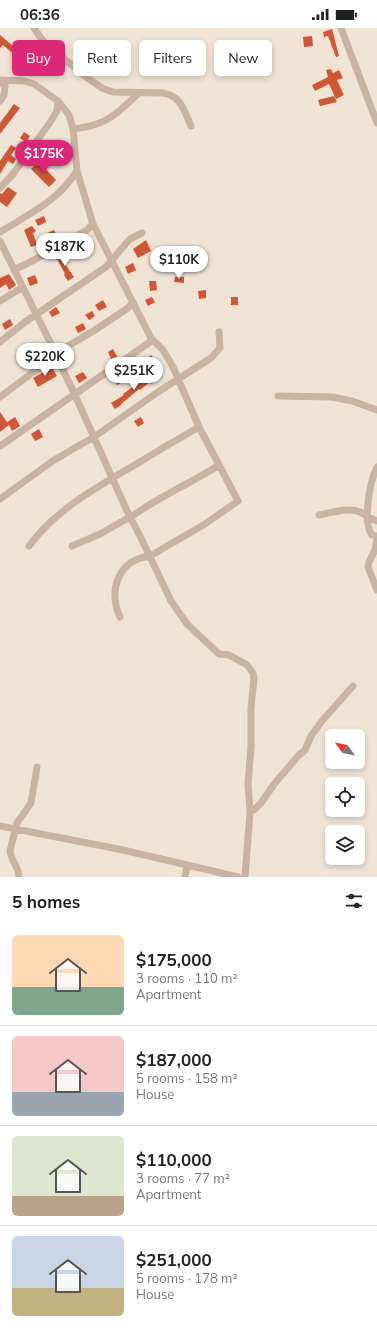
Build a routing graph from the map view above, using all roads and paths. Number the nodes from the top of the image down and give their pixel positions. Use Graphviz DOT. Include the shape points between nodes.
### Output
graph roads {
  1 [pos="34,28"];
  2 [pos="341,28"];
  3 [pos="0,81"];
  4 [pos="139,93"];
  5 [pos="0,101"];
  6 [pos="58,101"];
  7 [pos="377,123"];
  8 [pos="191,126"];
  9 [pos="72,129"];
  10 [pos="77,171"];
  11 [pos="0,188"];
  12 [pos="93,224"];
  13 [pos="0,232"];
  14 [pos="142,233"];
  15 [pos="1,246"];
  16 [pos="111,260"];
  17 [pos="14,270"];
  18 [pos="23,287"];
  19 [pos="0,301"];
  20 [pos="133,302"];
  21 [pos="37,314"];
  22 [pos="219,332"];
  23 [pos="151,338"];
  24 [pos="0,342"];
  25 [pos="56,355"];
  26 [pos="179,379"];
  27 [pos="75,395"];
  28 [pos="278,396"];
  29 [pos="0,397"];
  30 [pos="377,410"];
  31 [pos="199,427"];
  32 [pos="94,437"];
  33 [pos="0,446"];
  34 [pos="219,465"];
  35 [pos="377,467"];
  36 [pos="112,478"];
  37 [pos="0,499"];
  38 [pos="318,515"];
  39 [pos="367,517"];
  40 [pos="131,518"];
  41 [pos="377,521"];
  42 [pos="377,537"];
  43 [pos="29,546"];
  44 [pos="72,546"];
  45 [pos="150,556"];
  46 [pos="377,590"];
  47 [pos="120,617"];
  48 [pos="353,686"];
  49 [pos="37,767"];
  50 [pos="250,812"];
  51 [pos="0,826"];
  52 [pos="14,830"];
  53 [pos="187,866"];
  54 [pos="20,877"];
  55 [pos="185,877"];
  56 [pos="238,877"];
  57 [pos="245,877"];
  1 -- 4 [label="street" via="43,41 102,88 113,92"];
  2 -- 7 [label="street"];
  3 -- 5 [label="street" via="5,86"];
  3 -- 6 [label="street" via="24,81 34,84"];
  4 -- 8 [label="street" via="170,94 181,103"];
  4 -- 9 [label="street" via="111,118 97,125"];
  6 -- 9 [label="street" via="69,115"];
  6 -- 11 [label="street" via="57,111 51,121"];
  9 -- 10 [label="street"];
  10 -- 12 [label="street"];
  10 -- 13 [label="street" via="69,184 43,206"];
  12 -- 16 [label="street"];
  12 -- 17 [label="street" via="87,230"];
  14 -- 16 [label="street" via="130,239"];
  15 -- 17 [label="street"];
  16 -- 20 [label="street"];
  16 -- 21 [label="street" via="106,267"];
  17 -- 18 [label="street"];
  18 -- 19 [label="street"];
  18 -- 21 [label="street"];
  20 -- 23 [label="street"];
  20 -- 25 [label="street" via="128,308"];
  21 -- 24 [label="street"];
  21 -- 25 [label="street"];
  22 -- 26 [label="street" via="220,348 217,353"];
  23 -- 26 [label="street" via="163,350"];
  23 -- 27 [label="street" via="150,342"];
  25 -- 27 [label="street"];
  25 -- 29 [label="street"];
  26 -- 31 [label="street"];
  26 -- 32 [label="street"];
  27 -- 32 [label="street"];
  27 -- 33 [label="street"];
  28 -- 30 [label="street" via="332,396"];
  31 -- 34 [label="street"];
  31 -- 36 [label="street"];
  32 -- 36 [label="street"];
  32 -- 37 [label="street" via="54,460"];
  34 -- 40 [label="street"];
  34 -- 45 [label="street" via="238,501 219,516"];
  35 -- 39 [label="street" via="371,481"];
  36 -- 40 [label="street"];
  36 -- 43 [label="street" via="56,515"];
  38 -- 39 [label="street" via="355,510"];
  39 -- 41 [label="street"];
  39 -- 42 [label="street" via="369,531"];
  40 -- 44 [label="street"];
  40 -- 45 [label="street"];
  42 -- 46 [label="street" via="375,550 368,562"];
  45 -- 47 [label="street" via="134,561 116,580 115,592"];
  45 -- 50 [label="street" via="172,602 187,624 219,654 229,655 247,665 253,673 248,784"];
  48 -- 50 [label="street" via="322,721 305,750 275,783 261,803"];
  49 -- 52 [label="street" via="31,803"];
  50 -- 57 [label="street"];
  51 -- 52 [label="street"];
  52 -- 53 [label="street" via="123,850"];
  52 -- 54 [label="street" via="10,856"];
  53 -- 55 [label="street"];
  53 -- 56 [label="street"];
}
